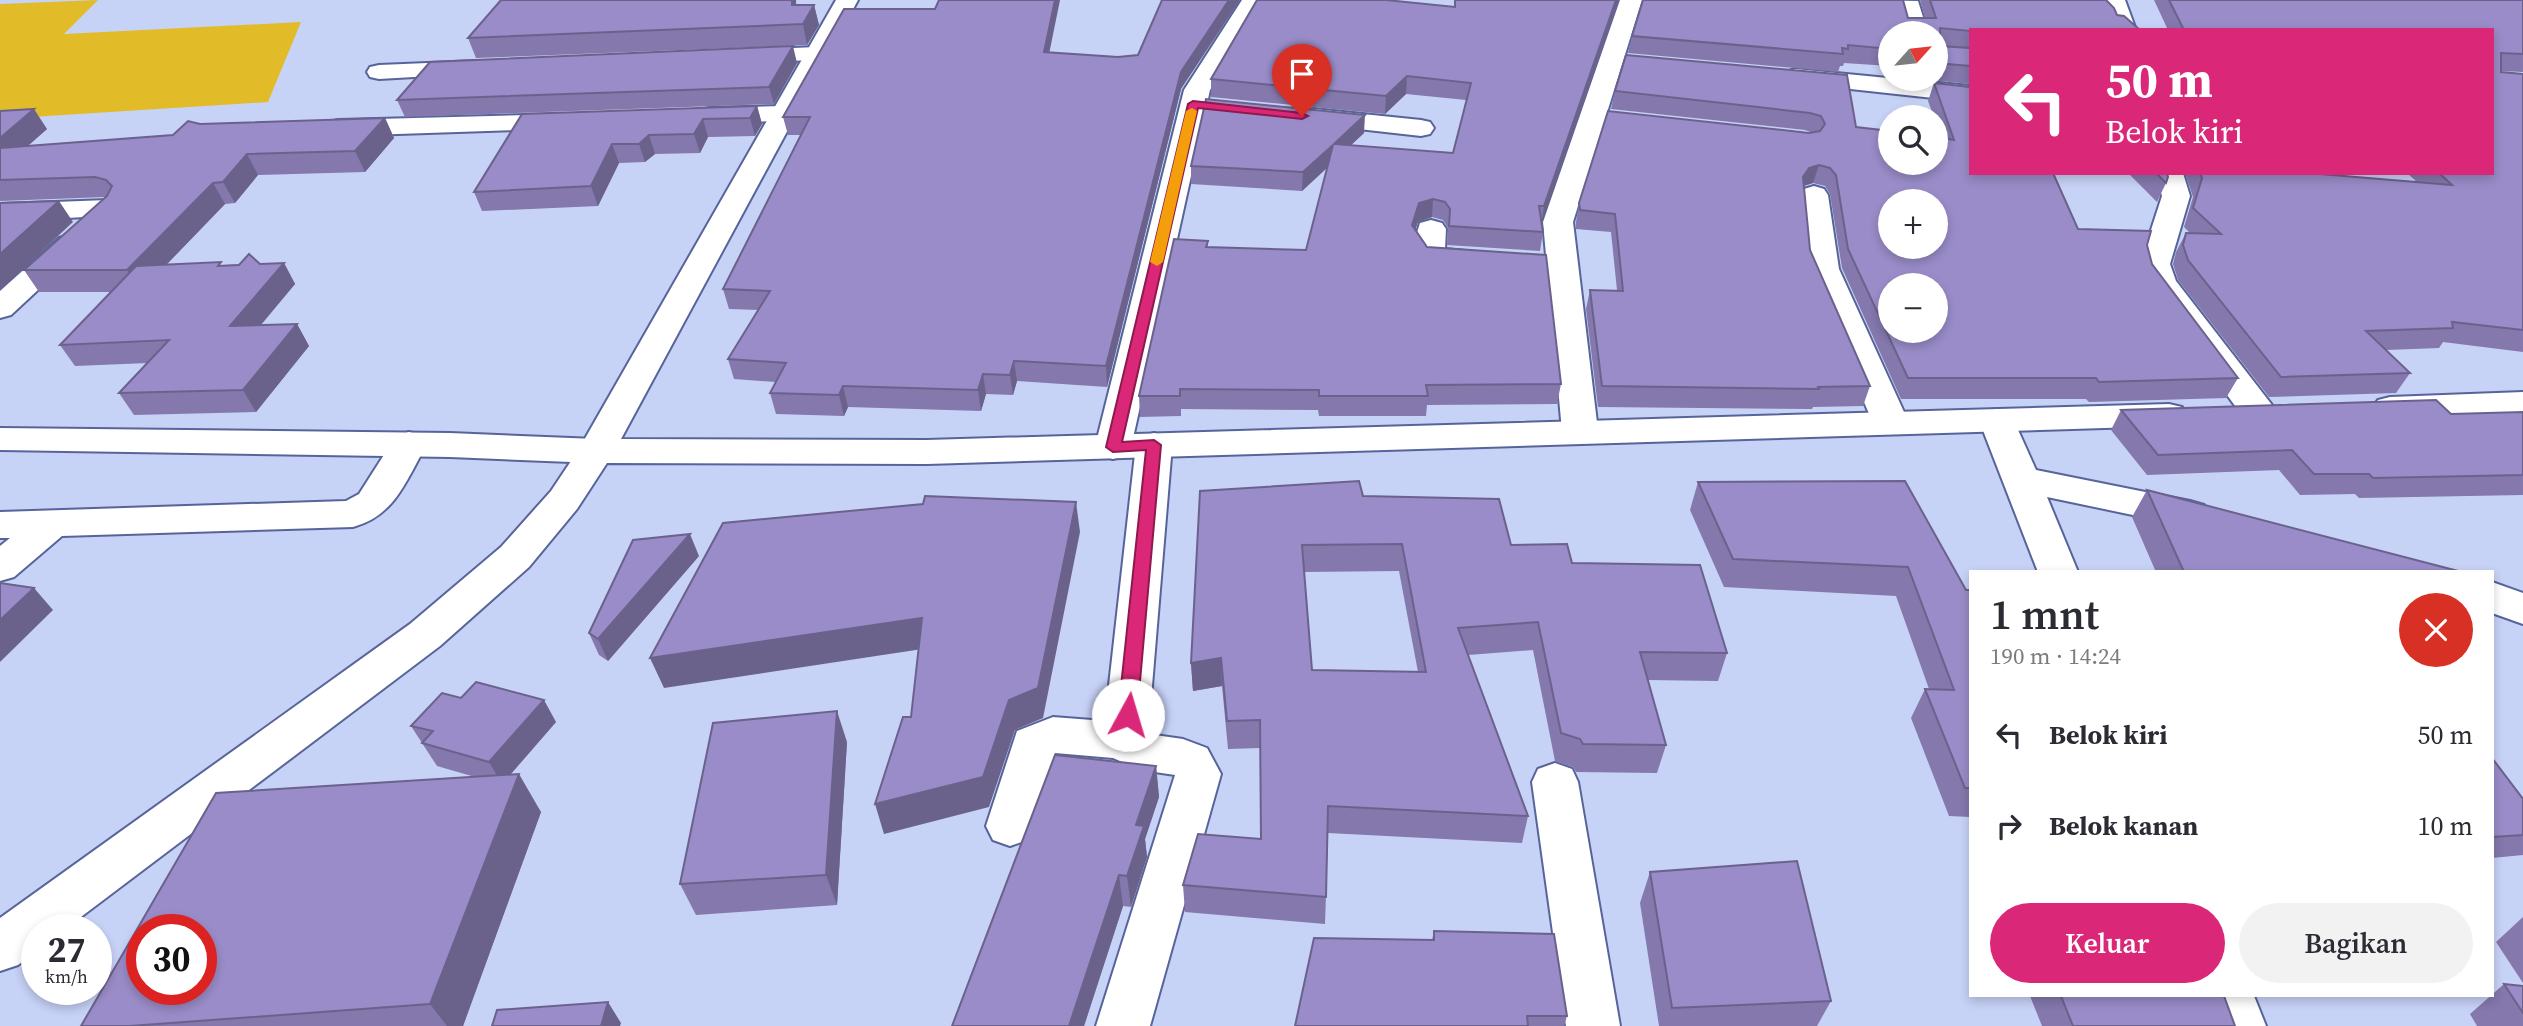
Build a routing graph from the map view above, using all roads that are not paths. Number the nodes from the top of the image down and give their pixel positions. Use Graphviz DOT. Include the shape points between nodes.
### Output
graph roads {
  1 [pos="847,0"];
  2 [pos="1253,0"];
  3 [pos="1631,0"];
  4 [pos="1869,0"];
  5 [pos="2114,0"];
  6 [pos="1913,21"];
  7 [pos="2123,28"];
  8 [pos="817,54"];
  9 [pos="719,58"];
  10 [pos="500,67"];
  11 [pos="379,72"];
  12 [pos="1777,76"];
  13 [pos="1969,94"];
  14 [pos="784,114"];
  15 [pos="1289,114"];
  16 [pos="688,117"];
  17 [pos="594,121"];
  18 [pos="1422,128"];
  19 [pos="307,129"];
  20 [pos="2170,175"];
  21 [pos="1814,195"];
  22 [pos="0,213"];
  23 [pos="1431,229"];
  24 [pos="1536,263"];
  25 [pos="0,308"];
  26 [pos="2523,403"];
  27 [pos="2356,409"];
  28 [pos="1997,420"];
  29 [pos="1891,422"];
  30 [pos="1580,431"];
  31 [pos="0,439"];
  32 [pos="409,444"];
  33 [pos="1134,446"];
  34 [pos="596,451"];
  35 [pos="2021,479"];
  36 [pos="2230,522"];
  37 [pos="51,524"];
  38 [pos="0,525"];
  39 [pos="0,566"];
  40 [pos="2057,570"];
  41 [pos="2494,598"];
  42 [pos="2523,608"];
  43 [pos="1125,742"];
  44 [pos="1555,782"];
  45 [pos="1010,826"];
  46 [pos="0,947"];
  47 [pos="2227,997"];
  48 [pos="1123,1026"];
  49 [pos="1593,1026"];
  50 [pos="2239,1026"];
  1 -- 8 [label="main road"];
  2 -- 33 [label="main road" via="1197,90 1207,106"];
  3 -- 24 [label="main road" via="1625,62 1606,119"];
  4 -- 6 [label="main road" via="1910,6"];
  5 -- 7 [label="main road"];
  8 -- 9 [label="main road"];
  8 -- 14 [label="main road"];
  10 -- 11 [label="main road"];
  12 -- 13 [label="main road"];
  14 -- 16 [label="main road"];
  14 -- 34 [label="main road"];
  15 -- 18 [label="main road"];
  17 -- 19 [label="main road"];
  20 -- 28 [label="main road" via="2175,196 2155,264 2161,282 2273,412"];
  21 -- 29 [label="main road" via="1823,270"];
  22 -- 25 [label="main road" via="108,209"];
  23 -- 24 [label="main road" via="1429,250 1437,257"];
  24 -- 30 [label="main road"];
  26 -- 27 [label="main road"];
  28 -- 29 [label="main road"];
  28 -- 35 [label="main road"];
  29 -- 30 [label="main road"];
  30 -- 33 [label="main road"];
  31 -- 32 [label="main road"];
  32 -- 34 [label="main road"];
  32 -- 37 [label="main road" via="373,503 353,514"];
  33 -- 34 [label="main road" via="927,452"];
  33 -- 43 [label="main road"];
  34 -- 46 [label="main road" via="564,500 515,557 425,635"];
  35 -- 36 [label="main road"];
  35 -- 40 [label="main road"];
  37 -- 38 [label="main road"];
  37 -- 39 [label="main road"];
  41 -- 42 [label="main road"];
  43 -- 45 [label="main road" via="1052,734 1040,738 1033,744"];
  43 -- 48 [label="main road" via="1135,750 1189,761 1198,774"];
  44 -- 49 [label="main road"];
  47 -- 50 [label="main road"];
}
